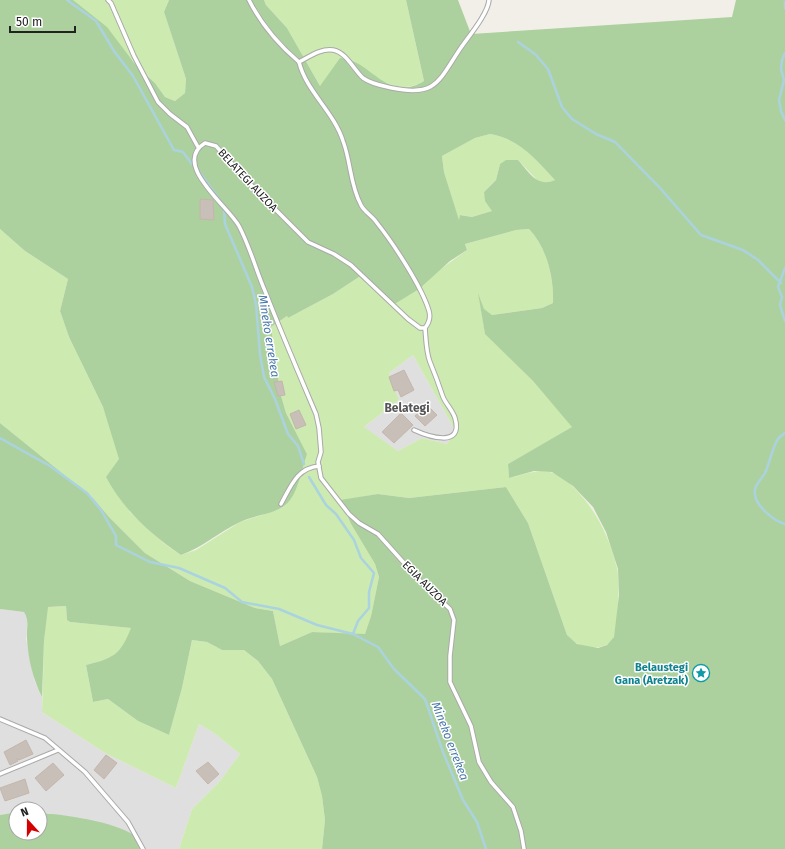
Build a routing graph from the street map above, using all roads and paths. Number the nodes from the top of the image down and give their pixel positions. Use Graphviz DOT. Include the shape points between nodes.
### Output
graph roads {
  1 [pos="108,0"];
  2 [pos="249,0"];
  3 [pos="490,0"];
  4 [pos="299,62"];
  5 [pos="198,147"];
  6 [pos="425,328"];
  7 [pos="414,430"];
  8 [pos="319,466"];
  9 [pos="281,504"];
  10 [pos="0,719"];
  11 [pos="58,750"];
  12 [pos="0,774"];
  13 [pos="143,849"];
  14 [pos="524,849"];
  1 -- 5 [label="lane" via="158,102 186,127"];
  2 -- 4 [label="lane" via="276,40"];
  3 -- 4 [label="lane" via="484,14 440,78 429,89 419,92 383,86 364,79 341,54 333,50 324,50"];
  4 -- 6 [label="lane" via="302,74 337,127 361,206 377,222 415,281 429,312 430,322"];
  5 -- 6 [label="lane, BELATEGI AUZOA" via="205,143 216,146 308,242 351,265 408,319 420,328"];
  5 -- 8 [label="lane, EGIA AUZOA" via="193,159 195,169 241,232 316,414 321,452"];
  6 -- 7 [label="lane" via="429,360 443,398 455,418 456,426 455,433 450,437 439,438"];
  8 -- 9 [label="lane" via="302,471 295,478"];
  8 -- 14 [label="lane, EGIA AUZOA" via="321,478 349,514 378,534 422,583 450,609 454,620 450,682 471,726 479,762 491,782 513,807"];
  10 -- 11 [label="lane" via="45,738"];
  11 -- 12 [label="lane"];
  11 -- 13 [label="lane" via="85,772 114,804 128,822"];
}
